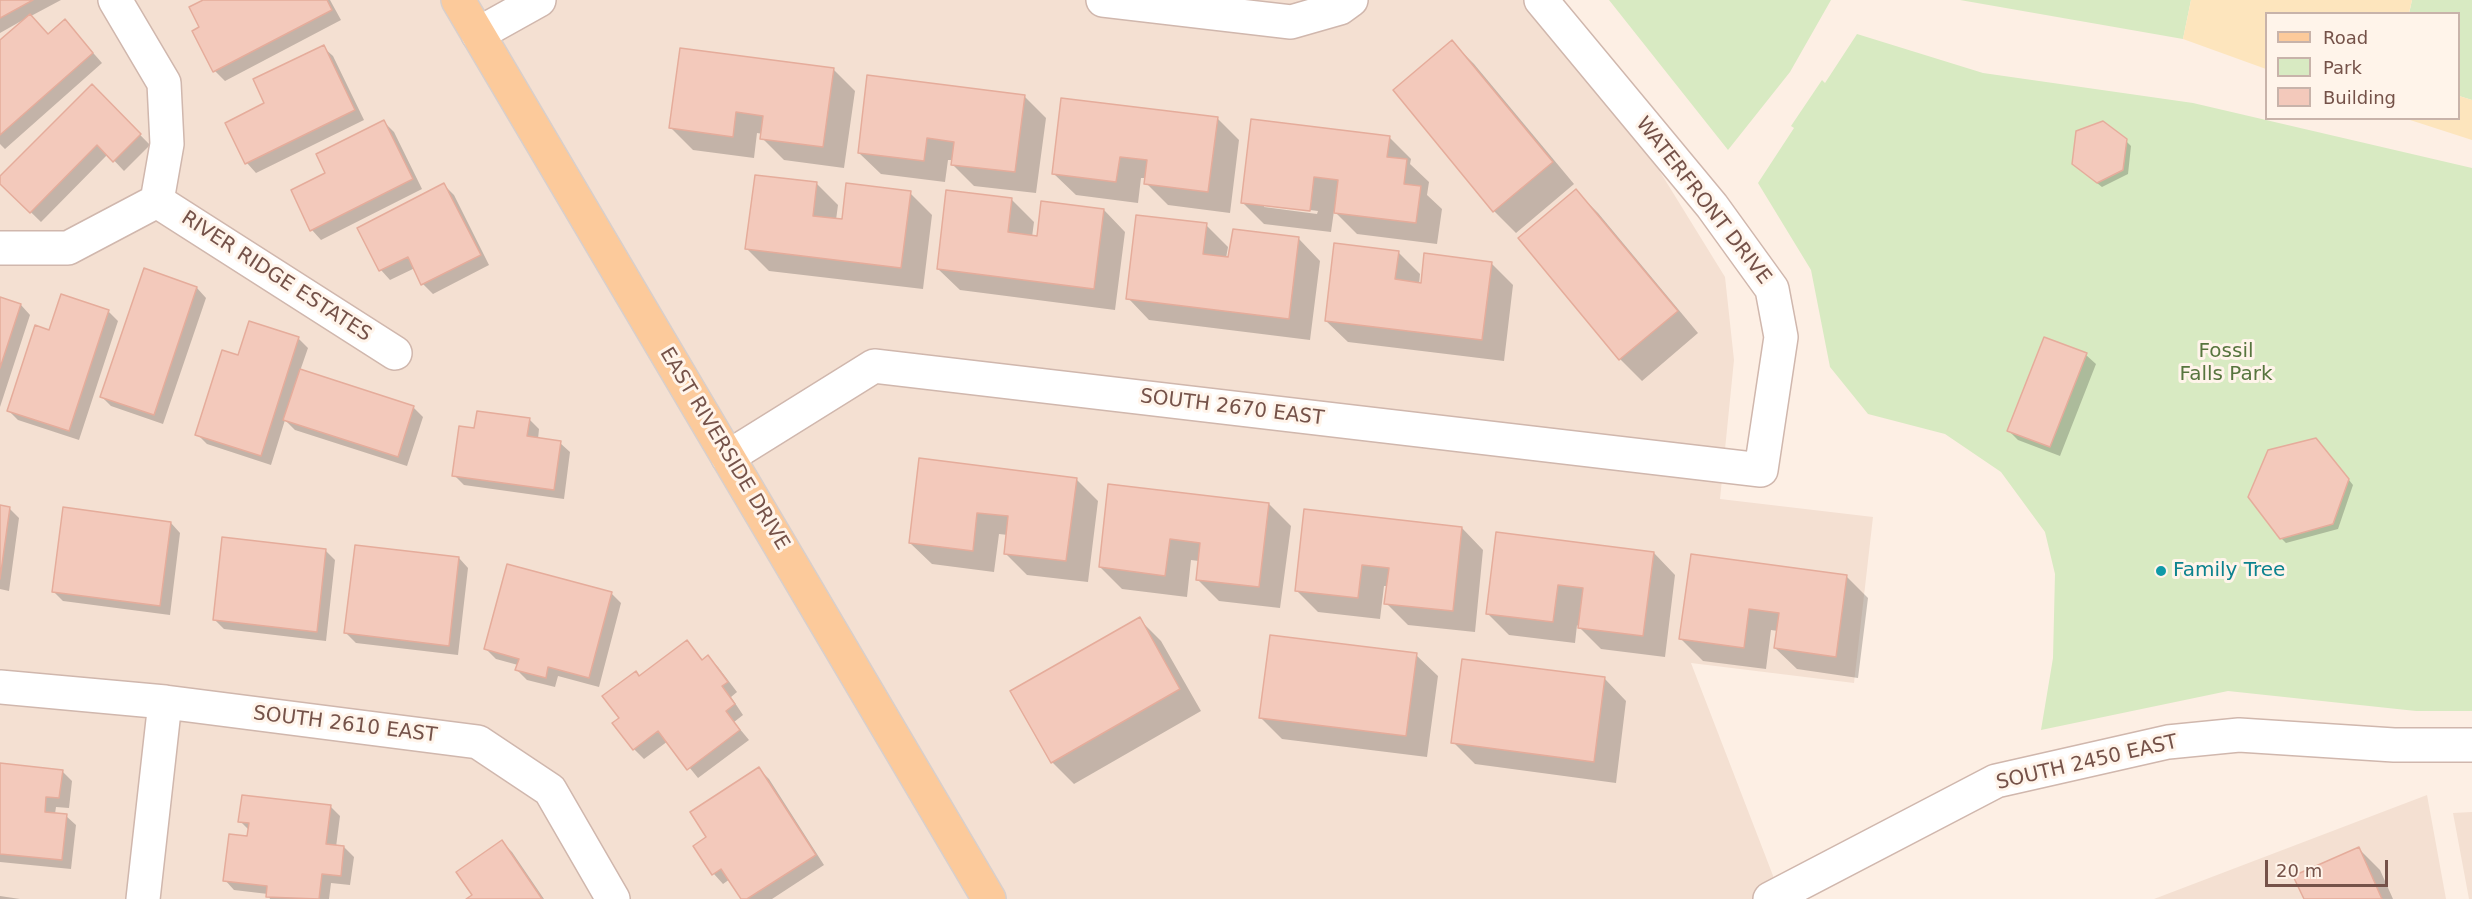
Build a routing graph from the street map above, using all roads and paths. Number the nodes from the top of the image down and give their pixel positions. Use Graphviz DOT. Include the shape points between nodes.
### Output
graph roads {
  1 [pos="115,0"];
  2 [pos="458,0"];
  3 [pos="539,0"];
  4 [pos="1102,0"];
  5 [pos="1351,0"];
  6 [pos="1541,0"];
  7 [pos="478,34"];
  8 [pos="157,201"];
  9 [pos="0,248"];
  10 [pos="395,353"];
  11 [pos="728,457"];
  12 [pos="1761,470"];
  13 [pos="0,687"];
  14 [pos="165,702"];
  15 [pos="2472,745"];
  16 [pos="143,899"];
  17 [pos="613,899"];
  18 [pos="989,899"];
  19 [pos="1770,899"];
  1 -- 8 [label="street" via="164,83 167,144"];
  2 -- 7 [label="main road, EAST RIVERSIDE DRIVE"];
  3 -- 7 [label="street"];
  4 -- 5 [label="street" via="1291,22 1340,8"];
  6 -- 12 [label="street, WATERFRONT DRIVE" via="1712,206 1772,289 1781,337"];
  7 -- 11 [label="main road, EAST RIVERSIDE DRIVE"];
  8 -- 9 [label="street" via="68,249"];
  8 -- 10 [label="street, RIVER RIDGE ESTATES"];
  11 -- 12 [label="street, SOUTH 2670 EAST" via="874,366"];
  11 -- 18 [label="main road, EAST RIVERSIDE DRIVE"];
  13 -- 14 [label="street, SOUTH 2610 EAST"];
  14 -- 16 [label="street"];
  14 -- 17 [label="street, SOUTH 2610 EAST" via="478,742 550,790"];
  15 -- 19 [label="street, SOUTH 2450 EAST" via="2394,745 2239,735 2168,742 1996,781"];
}
